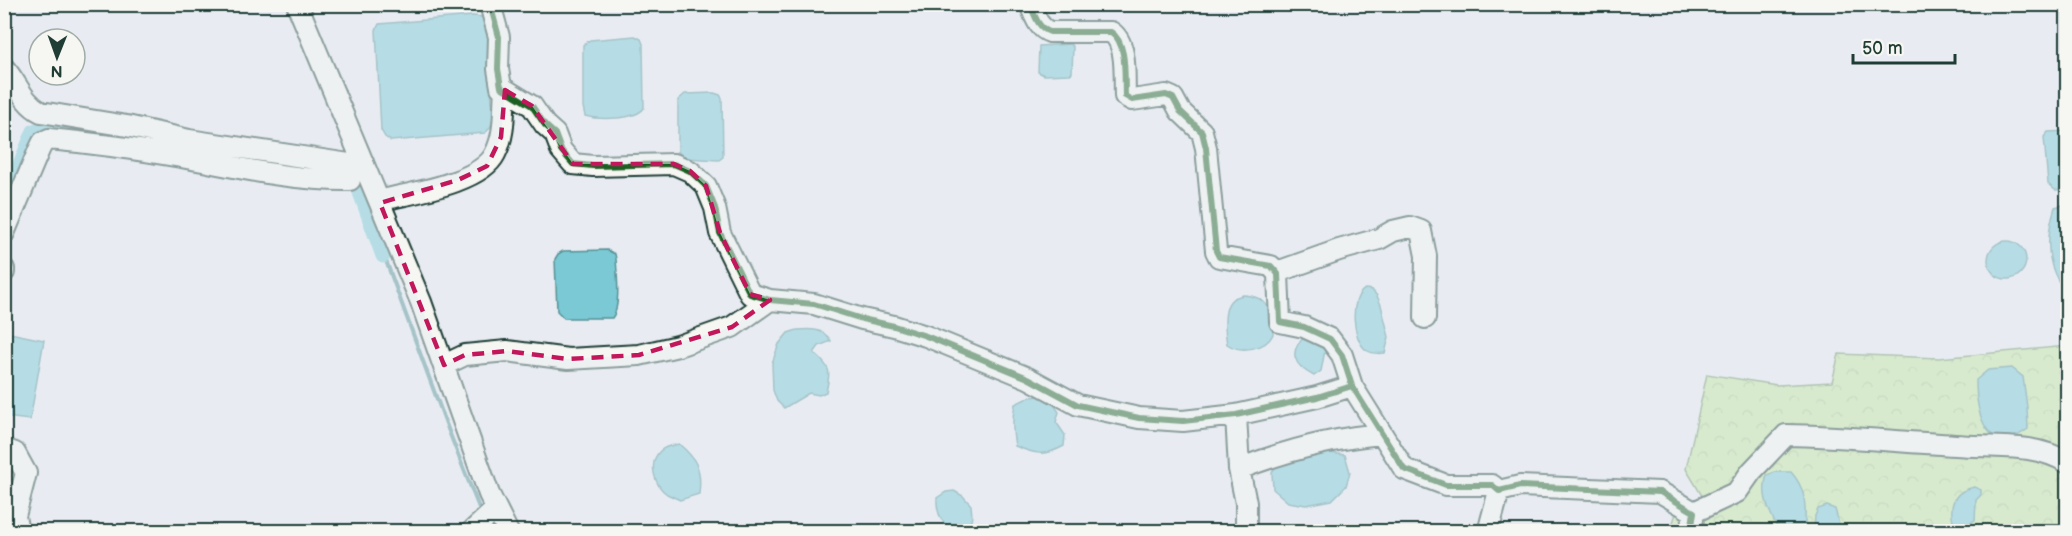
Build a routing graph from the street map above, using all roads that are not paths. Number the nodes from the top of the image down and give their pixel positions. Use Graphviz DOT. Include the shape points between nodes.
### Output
graph roads {
  1 [pos="297,4"];
  2 [pos="490,4"];
  3 [pos="1030,4"];
  4 [pos="4,68"];
  5 [pos="505,90"];
  6 [pos="363,162"];
  7 [pos="350,180"];
  8 [pos="380,203"];
  9 [pos="4,233"];
  10 [pos="1277,272"];
  11 [pos="770,300"];
  12 [pos="1425,318"];
  13 [pos="444,365"];
  14 [pos="1352,386"];
  15 [pos="1236,415"];
  16 [pos="1382,434"];
  17 [pos="4,449"];
  18 [pos="2067,463"];
  19 [pos="1239,469"];
  20 [pos="1499,491"];
  21 [pos="496,509"];
  22 [pos="1694,512"];
  23 [pos="18,531"];
  24 [pos="471,531"];
  25 [pos="508,531"];
  26 [pos="1246,531"];
  27 [pos="1488,531"];
  28 [pos="1691,531"];
  1 -- 6 [label="street"];
  2 -- 5 [label="street" via="499,38 501,87"];
  3 -- 10 [label="street" via="1045,31 1111,32 1116,36 1122,51 1125,96 1173,98 1180,111 1202,132 1219,257 1271,266"];
  4 -- 6 [label="street" via="21,94 41,112 258,151 349,164"];
  5 -- 8 [label="street" via="501,137 487,166 458,180"];
  5 -- 11 [label="street" via="532,106 573,164 674,164 690,171 705,186 720,233 750,294"];
  6 -- 8 [label="street"];
  7 -- 9 [label="street" via="263,174 133,149 49,139 39,150"];
  8 -- 13 [label="street"];
  10 -- 12 [label="street" via="1410,227 1421,231 1425,244"];
  10 -- 14 [label="street" via="1280,322 1330,339 1342,355"];
  11 -- 13 [label="street" via="732,327 639,355 568,359 507,351 465,355"];
  11 -- 15 [label="street" via="814,304 926,336 1028,378 1078,405 1139,418 1183,421"];
  13 -- 21 [label="street"];
  14 -- 15 [label="street"];
  14 -- 16 [label="street"];
  15 -- 19 [label="street"];
  16 -- 19 [label="street" via="1297,449"];
  16 -- 20 [label="street" via="1404,469 1446,485 1492,485"];
  17 -- 23 [label="street" via="15,453 26,472 15,516"];
  18 -- 22 [label="street" via="2007,446 1786,435 1737,492"];
  19 -- 26 [label="street" via="1246,503"];
  20 -- 22 [label="street" via="1520,486 1660,492"];
  20 -- 27 [label="street"];
  21 -- 24 [label="street"];
  21 -- 25 [label="street"];
  22 -- 28 [label="street"];
}
